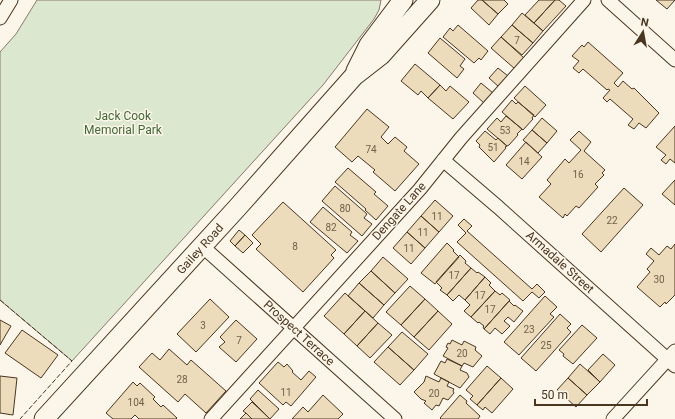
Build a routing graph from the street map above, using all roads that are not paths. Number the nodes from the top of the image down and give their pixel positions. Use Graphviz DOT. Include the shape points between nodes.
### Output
graph roads {
  1 [pos="11,0"];
  2 [pos="403,0"];
  3 [pos="430,0"];
  4 [pos="584,0"];
  5 [pos="608,0"];
  6 [pos="0,18"];
  7 [pos="675,60"];
  8 [pos="354,76"];
  9 [pos="443,160"];
  10 [pos="202,246"];
  11 [pos="293,328"];
  12 [pos="673,359"];
  13 [pos="46,418"];
  14 [pos="211,419"];
  15 [pos="395,419"];
  16 [pos="613,419"];
  1 -- 6 [label="street"];
  2 -- 8 [label="main road, Gailey Road" via="369,45"];
  3 -- 8 [label="main road, Gailey Road" via="381,55"];
  4 -- 9 [label="street, Dengate Lane"];
  5 -- 7 [label="street"];
  8 -- 10 [label="main road, Gailey Road"];
  9 -- 11 [label="street, Dengate Lane" via="420,189"];
  9 -- 12 [label="street, Armadale Street"];
  10 -- 11 [label="street, Prospect Terrace"];
  10 -- 13 [label="main road, Gailey Road"];
  11 -- 14 [label="street, Dengate Lane"];
  11 -- 15 [label="street, Prospect Terrace"];
  12 -- 16 [label="street"];
}
